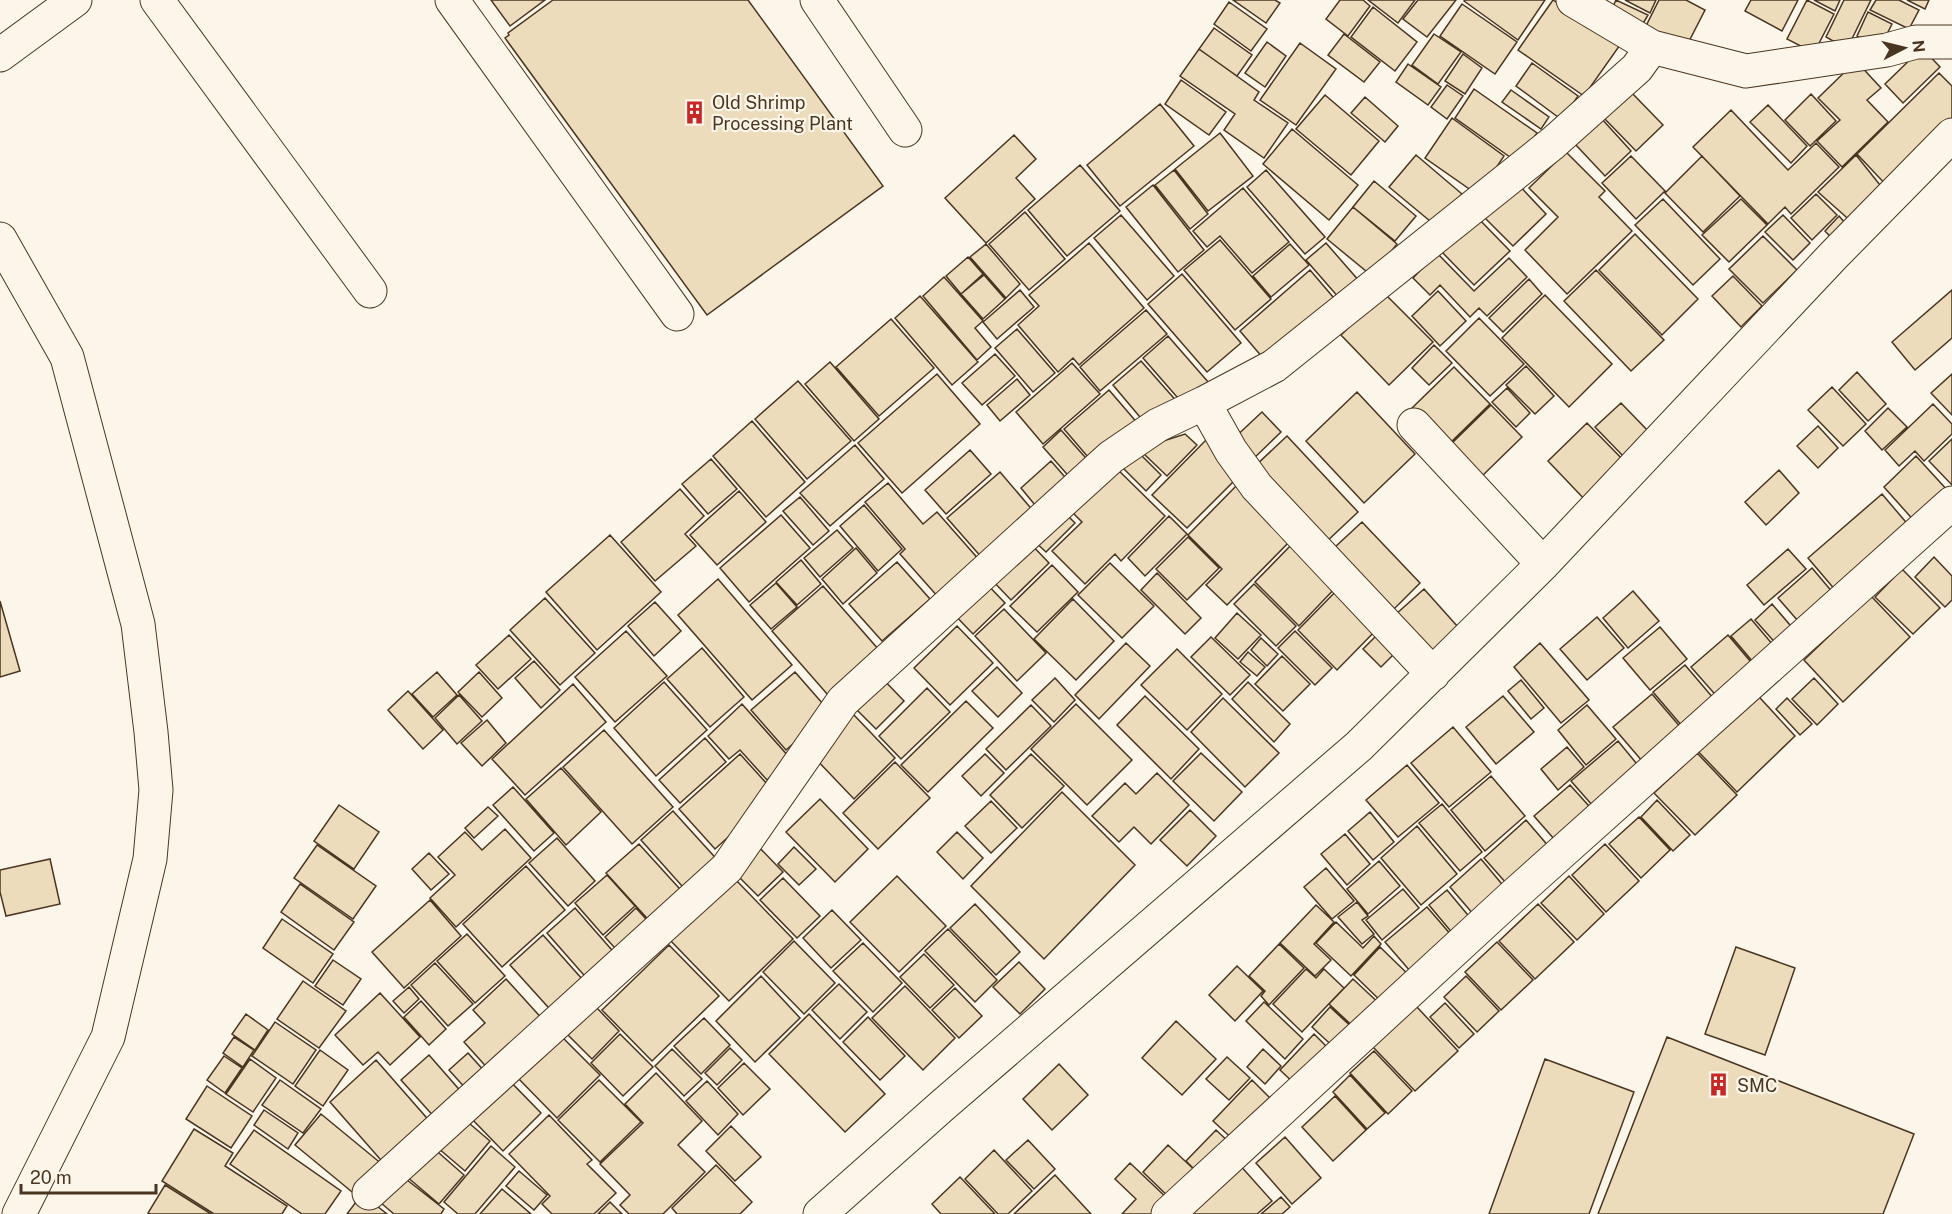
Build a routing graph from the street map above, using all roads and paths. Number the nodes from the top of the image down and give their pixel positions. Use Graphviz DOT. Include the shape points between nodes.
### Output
graph roads {
  1 [pos="75,0"];
  2 [pos="157,0"];
  3 [pos="452,0"];
  4 [pos="817,0"];
  5 [pos="1573,0"];
  6 [pos="1952,42"];
  7 [pos="1652,47"];
  8 [pos="0,55"];
  9 [pos="905,130"];
  10 [pos="1952,135"];
  11 [pos="0,239"];
  12 [pos="370,291"];
  13 [pos="677,315"];
  14 [pos="1204,403"];
  15 [pos="1414,425"];
  16 [pos="1952,503"];
  17 [pos="1543,564"];
  18 [pos="1433,675"];
  19 [pos="369,1194"];
  20 [pos="19,1214"];
  21 [pos="820,1214"];
  22 [pos="1168,1214"];
  1 -- 8 [label="street"];
  2 -- 12 [label="street"];
  3 -- 13 [label="street"];
  4 -- 9 [label="street"];
  5 -- 7 [label="street"];
  6 -- 7 [label="street" via="1916,42 1887,50 1746,71"];
  7 -- 14 [label="street" via="1637,68 1553,143 1274,366"];
  10 -- 17 [label="street"];
  11 -- 20 [label="street" via="67,357 138,624 156,790 150,859 108,1037"];
  14 -- 18 [label="street" via="1257,487"];
  14 -- 19 [label="street" via="1158,425 1111,457 843,701 727,868"];
  15 -- 17 [label="street"];
  16 -- 22 [label="street" via="1513,896"];
  17 -- 18 [label="street"];
  18 -- 21 [label="street" via="1359,746"];
}
